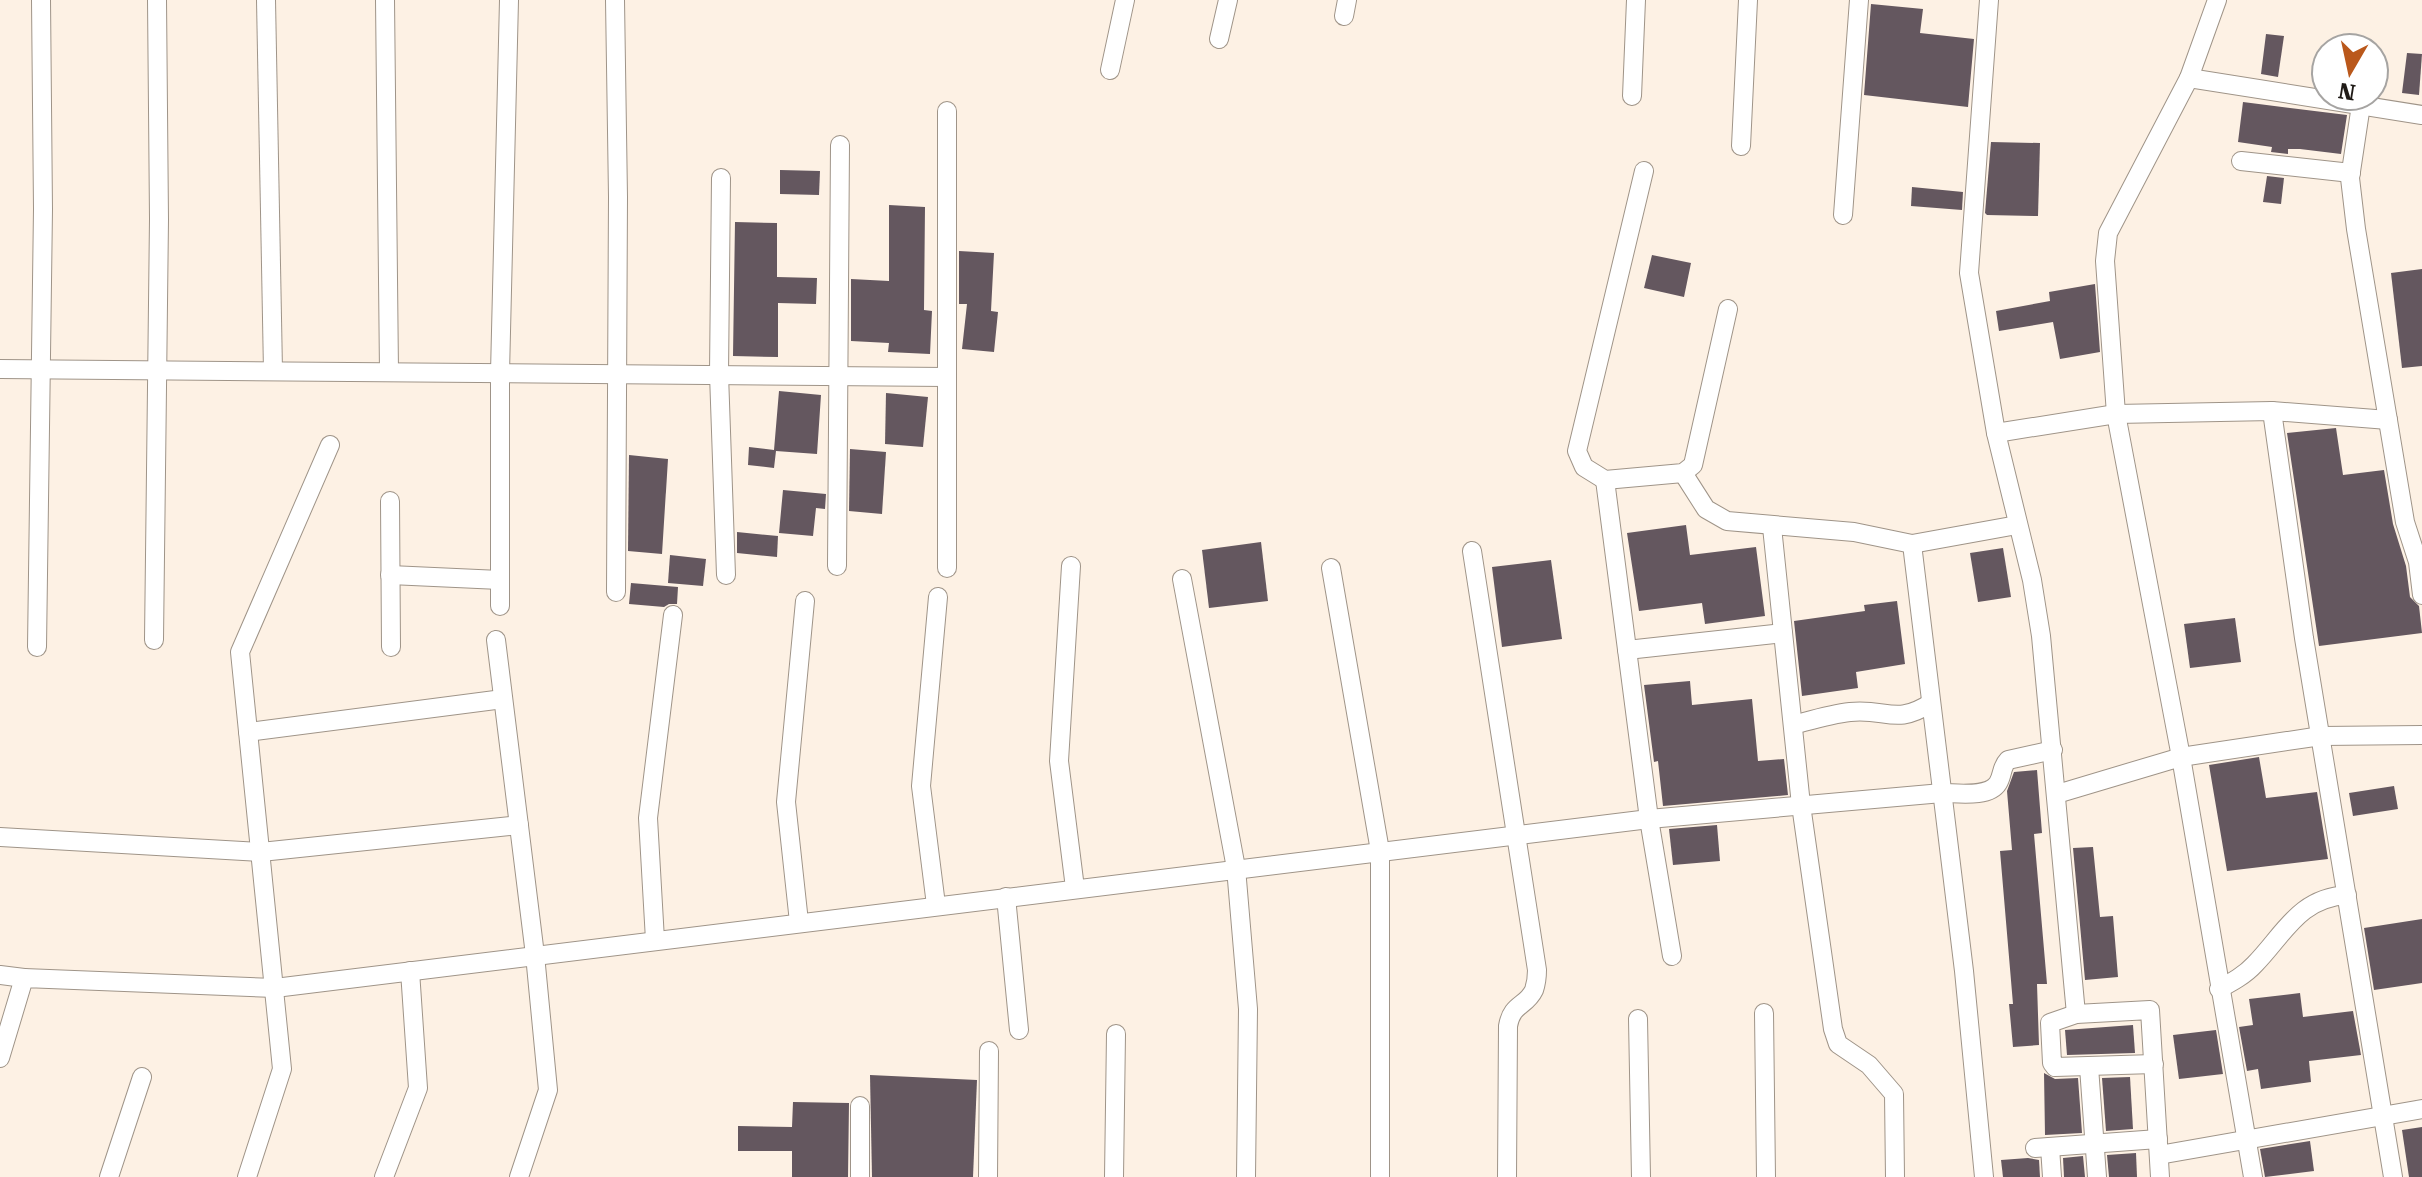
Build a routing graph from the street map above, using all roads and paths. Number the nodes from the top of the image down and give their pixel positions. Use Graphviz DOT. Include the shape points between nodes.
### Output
graph roads {
  1 [pos="41,0"];
  2 [pos="157,0"];
  3 [pos="266,0"];
  4 [pos="385,0"];
  5 [pos="509,0"];
  6 [pos="615,0"];
  7 [pos="1125,0"];
  8 [pos="1228,0"];
  9 [pos="1636,0"];
  10 [pos="1748,0"];
  11 [pos="1859,0"];
  12 [pos="1989,0"];
  13 [pos="2217,0"];
  14 [pos="1219,39"];
  15 [pos="1110,70"];
  16 [pos="2189,78"];
  17 [pos="1632,96"];
  18 [pos="2310,97"];
  19 [pos="2390,110"];
  20 [pos="947,111"];
  21 [pos="2360,112"];
  22 [pos="2422,115"];
  23 [pos="840,145"];
  24 [pos="1741,146"];
  25 [pos="2241,161"];
  26 [pos="1644,171"];
  27 [pos="2351,173"];
  28 [pos="721,178"];
  29 [pos="1843,215"];
  30 [pos="1728,309"];
  31 [pos="0,369"];
  32 [pos="41,369"];
  33 [pos="157,370"];
  34 [pos="273,371"];
  35 [pos="389,372"];
  36 [pos="500,373"];
  37 [pos="617,374"];
  38 [pos="719,374"];
  39 [pos="839,376"];
  40 [pos="947,377"];
  41 [pos="2272,411"];
  42 [pos="2116,414"];
  43 [pos="2388,420"];
  44 [pos="1996,433"];
  45 [pos="330,445"];
  46 [pos="1683,473"];
  47 [pos="1605,480"];
  48 [pos="390,501"];
  49 [pos="2414,521"];
  50 [pos="2017,525"];
  51 [pos="1772,527"];
  52 [pos="1912,544"];
  53 [pos="1472,551"];
  54 [pos="837,566"];
  55 [pos="1071,566"];
  56 [pos="947,568"];
  57 [pos="1331,568"];
  58 [pos="390,575"];
  59 [pos="726,575"];
  60 [pos="1182,579"];
  61 [pos="500,580"];
  62 [pos="616,592"];
  63 [pos="2422,595"];
  64 [pos="938,597"];
  65 [pos="805,601"];
  66 [pos="500,606"];
  67 [pos="673,615"];
  68 [pos="1783,633"];
  69 [pos="154,640"];
  70 [pos="496,640"];
  71 [pos="37,647"];
  72 [pos="391,647"];
  73 [pos="1627,650"];
  74 [pos="503,699"];
  75 [pos="1931,703"];
  76 [pos="1793,725"];
  77 [pos="248,732"];
  78 [pos="2422,735"];
  79 [pos="2321,736"];
  80 [pos="2053,750"];
  81 [pos="2181,757"];
  82 [pos="1942,793"];
  83 [pos="2057,794"];
  84 [pos="1801,805"];
  85 [pos="1649,819"];
  86 [pos="519,825"];
  87 [pos="1516,835"];
  88 [pos="0,837"];
  89 [pos="1380,851"];
  90 [pos="261,852"];
  91 [pos="1236,868"];
  92 [pos="1075,888"];
  93 [pos="2347,895"];
  94 [pos="1006,897"];
  95 [pos="936,905"];
  96 [pos="799,922"];
  97 [pos="655,940"];
  98 [pos="535,955"];
  99 [pos="1672,956"];
  100 [pos="410,971"];
  101 [pos="0,975"];
  102 [pos="24,978"];
  103 [pos="275,988"];
  104 [pos="2219,989"];
  105 [pos="1764,1013"];
  106 [pos="2076,1014"];
  107 [pos="1638,1019"];
  108 [pos="1019,1030"];
  109 [pos="1116,1034"];
  110 [pos="989,1051"];
  111 [pos="0,1058"];
  112 [pos="2154,1064"];
  113 [pos="2089,1067"];
  114 [pos="142,1077"];
  115 [pos="860,1106"];
  116 [pos="2422,1109"];
  117 [pos="2382,1116"];
  118 [pos="2246,1140"];
  119 [pos="2095,1144"];
  120 [pos="2158,1147"];
  121 [pos="109,1177"];
  122 [pos="247,1177"];
  123 [pos="384,1177"];
  124 [pos="519,1177"];
  125 [pos="860,1177"];
  126 [pos="988,1177"];
  127 [pos="1114,1177"];
  128 [pos="1246,1177"];
  129 [pos="1380,1177"];
  130 [pos="1507,1177"];
  131 [pos="1641,1177"];
  132 [pos="1766,1177"];
  133 [pos="1895,1177"];
  134 [pos="1984,1177"];
  135 [pos="2052,1177"];
  136 [pos="2097,1177"];
  137 [pos="2160,1177"];
  138 [pos="2253,1177"];
  139 [pos="2393,1177"];
  1 -- 32 [label="street"];
  2 -- 33 [label="street"];
  3 -- 34 [label="street"];
  4 -- 35 [label="street"];
  5 -- 36 [label="street"];
  6 -- 37 [label="street"];
  7 -- 15 [label="street"];
  8 -- 14 [label="street"];
  9 -- 17 [label="street"];
  10 -- 24 [label="street"];
  11 -- 29 [label="street"];
  12 -- 44 [label="street" via="1969,273"];
  13 -- 16 [label="street"];
  16 -- 18 [label="street"];
  16 -- 42 [label="street" via="2108,233 2105,261"];
  19 -- 22 [label="street"];
  20 -- 40 [label="street"];
  21 -- 27 [label="street"];
  23 -- 39 [label="street"];
  25 -- 27 [label="street"];
  26 -- 47 [label="street" via="1577,451 1584,467"];
  27 -- 43 [label="street"];
  28 -- 38 [label="street"];
  30 -- 46 [label="street" via="1693,465"];
  31 -- 32 [label="street"];
  32 -- 33 [label="street"];
  32 -- 71 [label="street"];
  33 -- 34 [label="street"];
  33 -- 69 [label="street"];
  34 -- 35 [label="street"];
  35 -- 36 [label="street"];
  36 -- 37 [label="street"];
  36 -- 61 [label="street"];
  37 -- 38 [label="street"];
  37 -- 62 [label="street"];
  38 -- 39 [label="street"];
  38 -- 59 [label="street"];
  39 -- 40 [label="street"];
  39 -- 54 [label="street"];
  40 -- 56 [label="street"];
  41 -- 42 [label="street"];
  41 -- 43 [label="street"];
  41 -- 79 [label="street"];
  42 -- 44 [label="street"];
  42 -- 81 [label="street"];
  43 -- 49 [label="street"];
  44 -- 50 [label="street"];
  45 -- 77 [label="street" via="240,652"];
  46 -- 47 [label="street"];
  46 -- 51 [label="street" via="1706,509 1727,521"];
  47 -- 73 [label="street"];
  48 -- 58 [label="street"];
  49 -- 63 [label="street"];
  50 -- 52 [label="street"];
  50 -- 80 [label="street" via="2041,636"];
  51 -- 52 [label="street" via="1854,532"];
  51 -- 68 [label="street"];
  52 -- 75 [label="street"];
  53 -- 87 [label="street"];
  55 -- 92 [label="street" via="1059,761"];
  57 -- 89 [label="street"];
  58 -- 61 [label="street"];
  58 -- 72 [label="street"];
  60 -- 91 [label="street"];
  61 -- 66 [label="street"];
  64 -- 95 [label="street" via="921,786"];
  65 -- 96 [label="street" via="786,802"];
  67 -- 97 [label="street" via="648,818"];
  68 -- 73 [label="street"];
  68 -- 76 [label="street"];
  70 -- 74 [label="street"];
  73 -- 85 [label="street"];
  74 -- 77 [label="street"];
  74 -- 86 [label="street"];
  75 -- 76 [label="street" via="1914,714 1851,711"];
  75 -- 82 [label="street"];
  76 -- 84 [label="street"];
  77 -- 90 [label="street"];
  78 -- 79 [label="street"];
  79 -- 81 [label="street"];
  79 -- 93 [label="street"];
  80 -- 82 [label="street" via="2004,762 1992,790"];
  80 -- 83 [label="street"];
  81 -- 83 [label="street"];
  81 -- 104 [label="street"];
  82 -- 84 [label="street"];
  82 -- 134 [label="street"];
  83 -- 106 [label="street"];
  84 -- 85 [label="street"];
  84 -- 133 [label="street" via="1833,1029 1838,1044 1869,1065 1894,1094"];
  85 -- 87 [label="street"];
  85 -- 99 [label="street"];
  86 -- 90 [label="street"];
  86 -- 98 [label="street"];
  87 -- 89 [label="street"];
  87 -- 130 [label="street" via="1537,970 1535,988 1510,1013 1508,1026"];
  88 -- 90 [label="street"];
  89 -- 91 [label="street"];
  89 -- 129 [label="street"];
  90 -- 103 [label="street"];
  91 -- 92 [label="street"];
  91 -- 128 [label="street" via="1248,1009"];
  92 -- 94 [label="street"];
  93 -- 104 [label="street" via="2327,896 2296,917 2254,966"];
  93 -- 117 [label="street"];
  94 -- 95 [label="street"];
  94 -- 108 [label="street"];
  95 -- 96 [label="street"];
  96 -- 97 [label="street"];
  97 -- 98 [label="street"];
  98 -- 100 [label="street"];
  98 -- 124 [label="street" via="548,1090"];
  100 -- 103 [label="street"];
  100 -- 123 [label="street" via="418,1088"];
  101 -- 102 [label="street"];
  102 -- 103 [label="street"];
  102 -- 111 [label="street"];
  103 -- 122 [label="street" via="282,1069"];
  104 -- 118 [label="street"];
  105 -- 132 [label="street"];
  106 -- 112 [label="street" via="2150,1010"];
  106 -- 113 [label="street" via="2050,1023 2052,1063 2059,1068"];
  107 -- 131 [label="street"];
  109 -- 127 [label="street"];
  110 -- 126 [label="street"];
  112 -- 113 [label="street"];
  112 -- 120 [label="street"];
  113 -- 119 [label="street"];
  114 -- 121 [label="street"];
  115 -- 125 [label="street"];
  116 -- 117 [label="street"];
  117 -- 118 [label="street"];
  117 -- 139 [label="street"];
  118 -- 120 [label="street"];
  118 -- 138 [label="street"];
  119 -- 120 [label="street"];
  119 -- 135 [label="street" via="2042,1148"];
  119 -- 136 [label="street"];
  120 -- 137 [label="street"];
}
